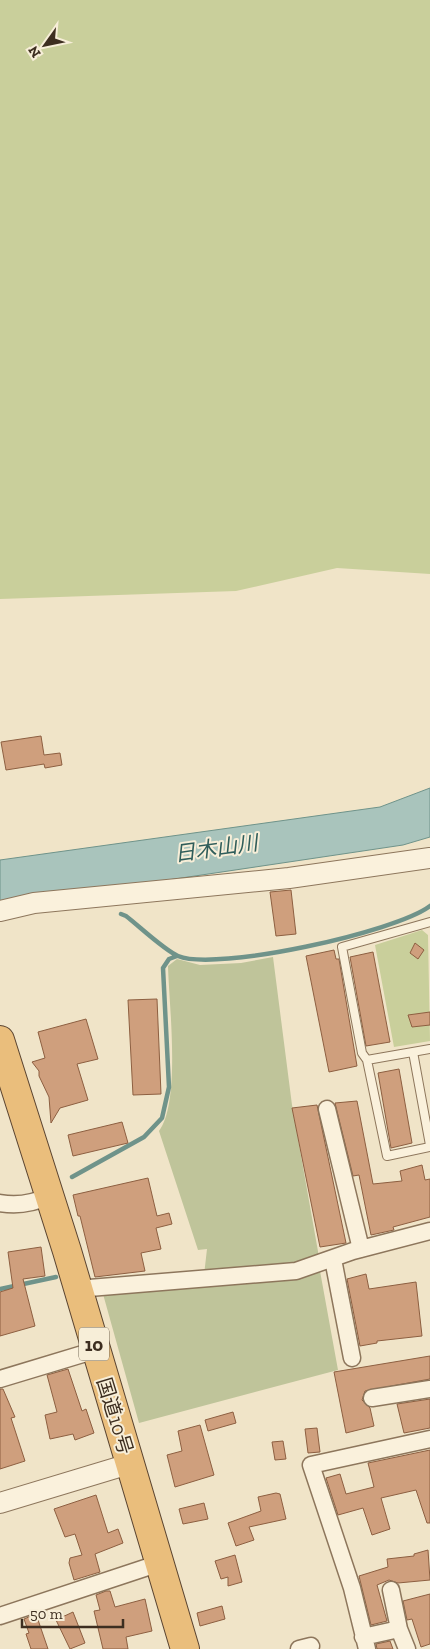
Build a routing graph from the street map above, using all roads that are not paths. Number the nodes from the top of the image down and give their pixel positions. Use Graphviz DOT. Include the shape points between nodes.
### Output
graph roads {
  1 [pos="430,858"];
  2 [pos="0,911"];
  3 [pos="430,922"];
  4 [pos="0,1040"];
  5 [pos="430,1049"];
  6 [pos="413,1052"];
  7 [pos="367,1060"];
  8 [pos="326,1109"];
  9 [pos="430,1146"];
  10 [pos="49,1196"];
  11 [pos="0,1203"];
  12 [pos="430,1230"];
  13 [pos="361,1249"];
  14 [pos="334,1259"];
  15 [pos="77,1289"];
  16 [pos="96,1350"];
  17 [pos="352,1358"];
  18 [pos="0,1379"];
  19 [pos="430,1389"];
  20 [pos="372,1398"];
  21 [pos="430,1440"];
  22 [pos="130,1464"];
  23 [pos="0,1503"];
  24 [pos="160,1563"];
  25 [pos="391,1590"];
  26 [pos="0,1616"];
  27 [pos="399,1629"];
  28 [pos="365,1643"];
  29 [pos="185,1649"];
  30 [pos="407,1649"];
  1 -- 2 [label="street" via="270,880 34,903"];
  3 -- 7 [label="lane" via="342,947 362,1053"];
  4 -- 10 [label="highway, 国道10号 / 10"];
  5 -- 6 [label="lane"];
  6 -- 7 [label="lane"];
  6 -- 9 [label="lane"];
  7 -- 9 [label="lane" via="387,1156"];
  8 -- 13 [label="street"];
  10 -- 11 [label="street" via="22,1204"];
  10 -- 15 [label="highway, 国道10号 / 10"];
  12 -- 13 [label="street"];
  13 -- 14 [label="street"];
  14 -- 15 [label="street" via="296,1272 262,1276"];
  14 -- 17 [label="street"];
  15 -- 16 [label="highway, 国道10号 / 10"];
  16 -- 18 [label="street"];
  16 -- 22 [label="highway, 国道10号 / 10"];
  19 -- 20 [label="street"];
  21 -- 28 [label="street" via="311,1465 346,1570"];
  22 -- 23 [label="street"];
  22 -- 24 [label="highway, 国道10号 / 10"];
  24 -- 26 [label="street"];
  24 -- 29 [label="highway, 国道10号 / 10"];
  25 -- 27 [label="street"];
  27 -- 28 [label="street"];
  27 -- 30 [label="street"];
}
